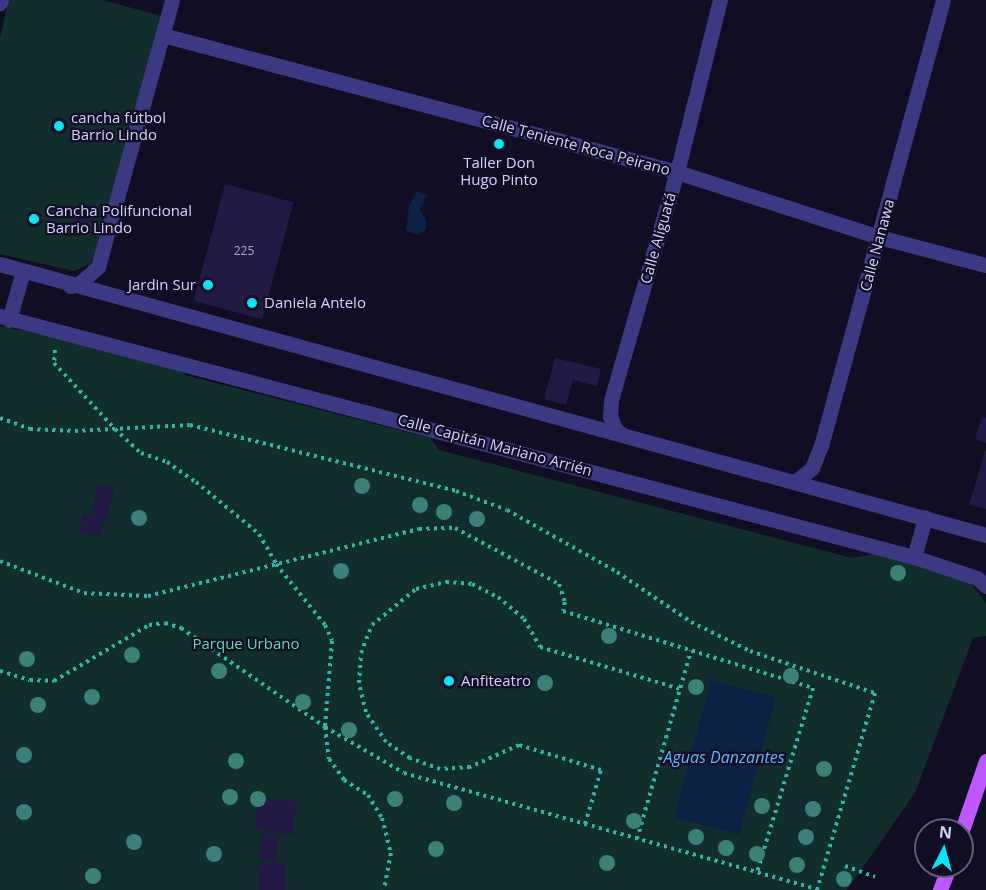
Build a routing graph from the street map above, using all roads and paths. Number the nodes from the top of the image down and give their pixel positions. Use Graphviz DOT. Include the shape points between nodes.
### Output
graph roads {
  1 [pos="172,0"];
  2 [pos="720,0"];
  3 [pos="943,0"];
  4 [pos="163,35"];
  5 [pos="677,172"];
  6 [pos="879,237"];
  7 [pos="0,264"];
  8 [pos="986,265"];
  9 [pos="22,271"];
  10 [pos="70,286"];
  11 [pos="4,318"];
  12 [pos="55,350"];
  13 [pos="0,418"];
  14 [pos="115,429"];
  15 [pos="623,435"];
  16 [pos="795,482"];
  17 [pos="925,518"];
  18 [pos="986,535"];
  19 [pos="914,557"];
  20 [pos="0,561"];
  21 [pos="276,564"];
  22 [pos="986,586"];
  23 [pos="692,651"];
  24 [pos="0,671"];
  25 [pos="680,689"];
  26 [pos="325,727"];
  27 [pos="986,761"];
  28 [pos="966,818"];
  29 [pos="585,824"];
  30 [pos="637,839"];
  31 [pos="845,866"];
  32 [pos="757,872"];
  33 [pos="875,877"];
  34 [pos="802,888"];
  35 [pos="384,890"];
  36 [pos="818,890"];
  1 -- 4 [label="street"];
  2 -- 5 [label="street, Calle Aliguatá"];
  3 -- 6 [label="street, Calle Nanawa"];
  4 -- 5 [label="street, Calle Teniente Roca Peirano"];
  4 -- 10 [label="street" via="98,267 80,283"];
  5 -- 6 [label="street, Calle Teniente Roca Peirano"];
  5 -- 15 [label="street, Calle Aliguatá" via="611,400 610,416 615,429"];
  6 -- 8 [label="street, Calle Teniente Roca Peirano"];
  6 -- 16 [label="street, Calle Nanawa" via="817,459 805,477"];
  7 -- 9 [label="street"];
  9 -- 10 [label="street"];
  9 -- 11 [label="street"];
  10 -- 15 [label="street"];
  11 -- 19 [label="street, Calle Capitán Mariano Arrién" via="154,354"];
  12 -- 14 [label="path" via="54,363"];
  13 -- 14 [label="path" via="30,429"];
  14 -- 21 [label="path" via="141,453 167,462 196,482 259,534"];
  14 -- 36 [label="path" via="190,425 456,491 507,510 617,572 691,622 730,641 875,693"];
  15 -- 16 [label="street"];
  16 -- 17 [label="street"];
  17 -- 18 [label="street"];
  17 -- 19 [label="street"];
  19 -- 22 [label="street, Calle Capitán Mariano Arrién" via="977,578"];
  20 -- 21 [label="path" via="84,593 111,596 148,596"];
  21 -- 23 [label="path" via="419,529 455,528 559,584 565,602 563,611"];
  21 -- 26 [label="path" via="325,626 332,641"];
  23 -- 25 [label="path"];
  23 -- 32 [label="path" via="813,688"];
  24 -- 26 [label="path" via="30,680 54,681 149,625 165,623 181,628"];
  25 -- 29 [label="path" via="540,647 524,619 498,597 472,584 446,582 416,589 372,625 362,653 359,683 366,712 386,742 410,758 440,769 470,767 519,745 601,770"];
  25 -- 30 [label="path"];
  26 -- 29 [label="path" via="404,773"];
  26 -- 35 [label="path" via="329,759 344,780 368,795 382,818 391,853"];
  27 -- 28 [label="main road"];
  29 -- 30 [label="path"];
  30 -- 32 [label="path"];
  31 -- 33 [label="path"];
  32 -- 34 [label="path"];
  34 -- 36 [label="path"];
}
